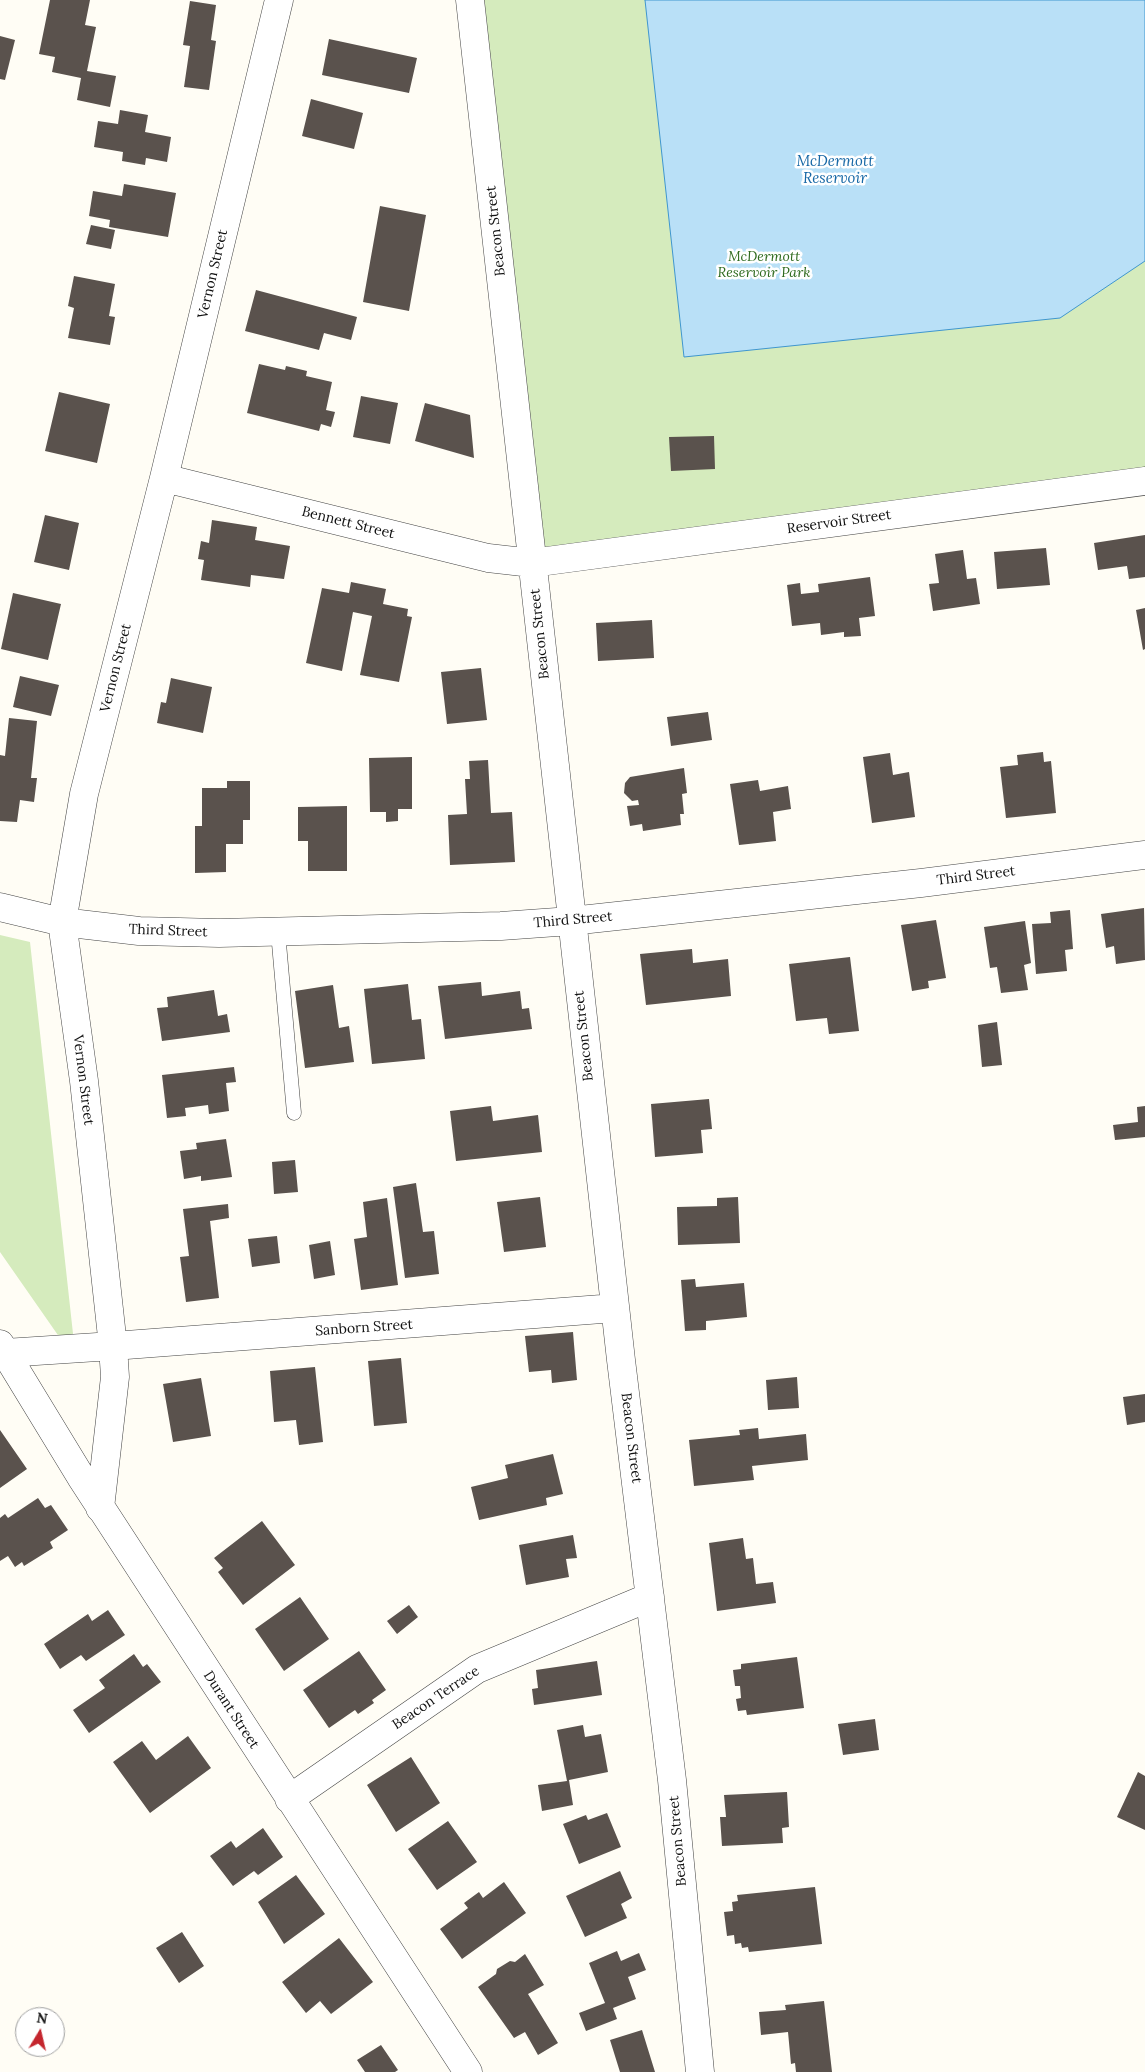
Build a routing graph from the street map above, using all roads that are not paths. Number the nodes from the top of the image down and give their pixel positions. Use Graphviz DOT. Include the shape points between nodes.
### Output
graph roads {
  1 [pos="279,0"];
  2 [pos="464,2"];
  3 [pos="164,478"];
  4 [pos="1145,480"];
  5 [pos="532,563"];
  6 [pos="1145,855"];
  7 [pos="0,907"];
  8 [pos="571,920"];
  9 [pos="62,922"];
  10 [pos="278,932"];
  11 [pos="294,1113"];
  12 [pos="615,1308"];
  13 [pos="113,1346"];
  14 [pos="3,1349"];
  15 [pos="100,1508"];
  16 [pos="650,1597"];
  17 [pos="289,1799"];
  18 [pos="468,2072"];
  19 [pos="700,2072"];
  1 -- 3 [label="street, Vernon Street"];
  2 -- 5 [label="street, Beacon Street"];
  3 -- 5 [label="street, Bennett Street" via="488,558"];
  3 -- 9 [label="street, Vernon Street" via="84,794"];
  4 -- 5 [label="street, Reservoir Street"];
  5 -- 8 [label="street, Beacon Street"];
  6 -- 8 [label="street, Third Street"];
  7 -- 9 [label="street, Third Street"];
  8 -- 10 [label="street, Third Street" via="501,926"];
  8 -- 12 [label="street, Beacon Street"];
  9 -- 10 [label="street, Third Street" via="139,931"];
  9 -- 13 [label="street, Vernon Street" via="84,1081"];
  10 -- 11 [label="lane"];
  12 -- 13 [label="street, Sanborn Street"];
  12 -- 16 [label="street, Beacon Street"];
  13 -- 14 [label="street"];
  13 -- 15 [label="street, Vernon Street" via="116,1377"];
  14 -- 15 [label="street, Durant Street"];
  15 -- 17 [label="street, Durant Street"];
  16 -- 17 [label="street, Beacon Terrace" via="477,1669"];
  16 -- 19 [label="street, Beacon Street" via="672,1780"];
  17 -- 18 [label="street, Durant Street"];
}
